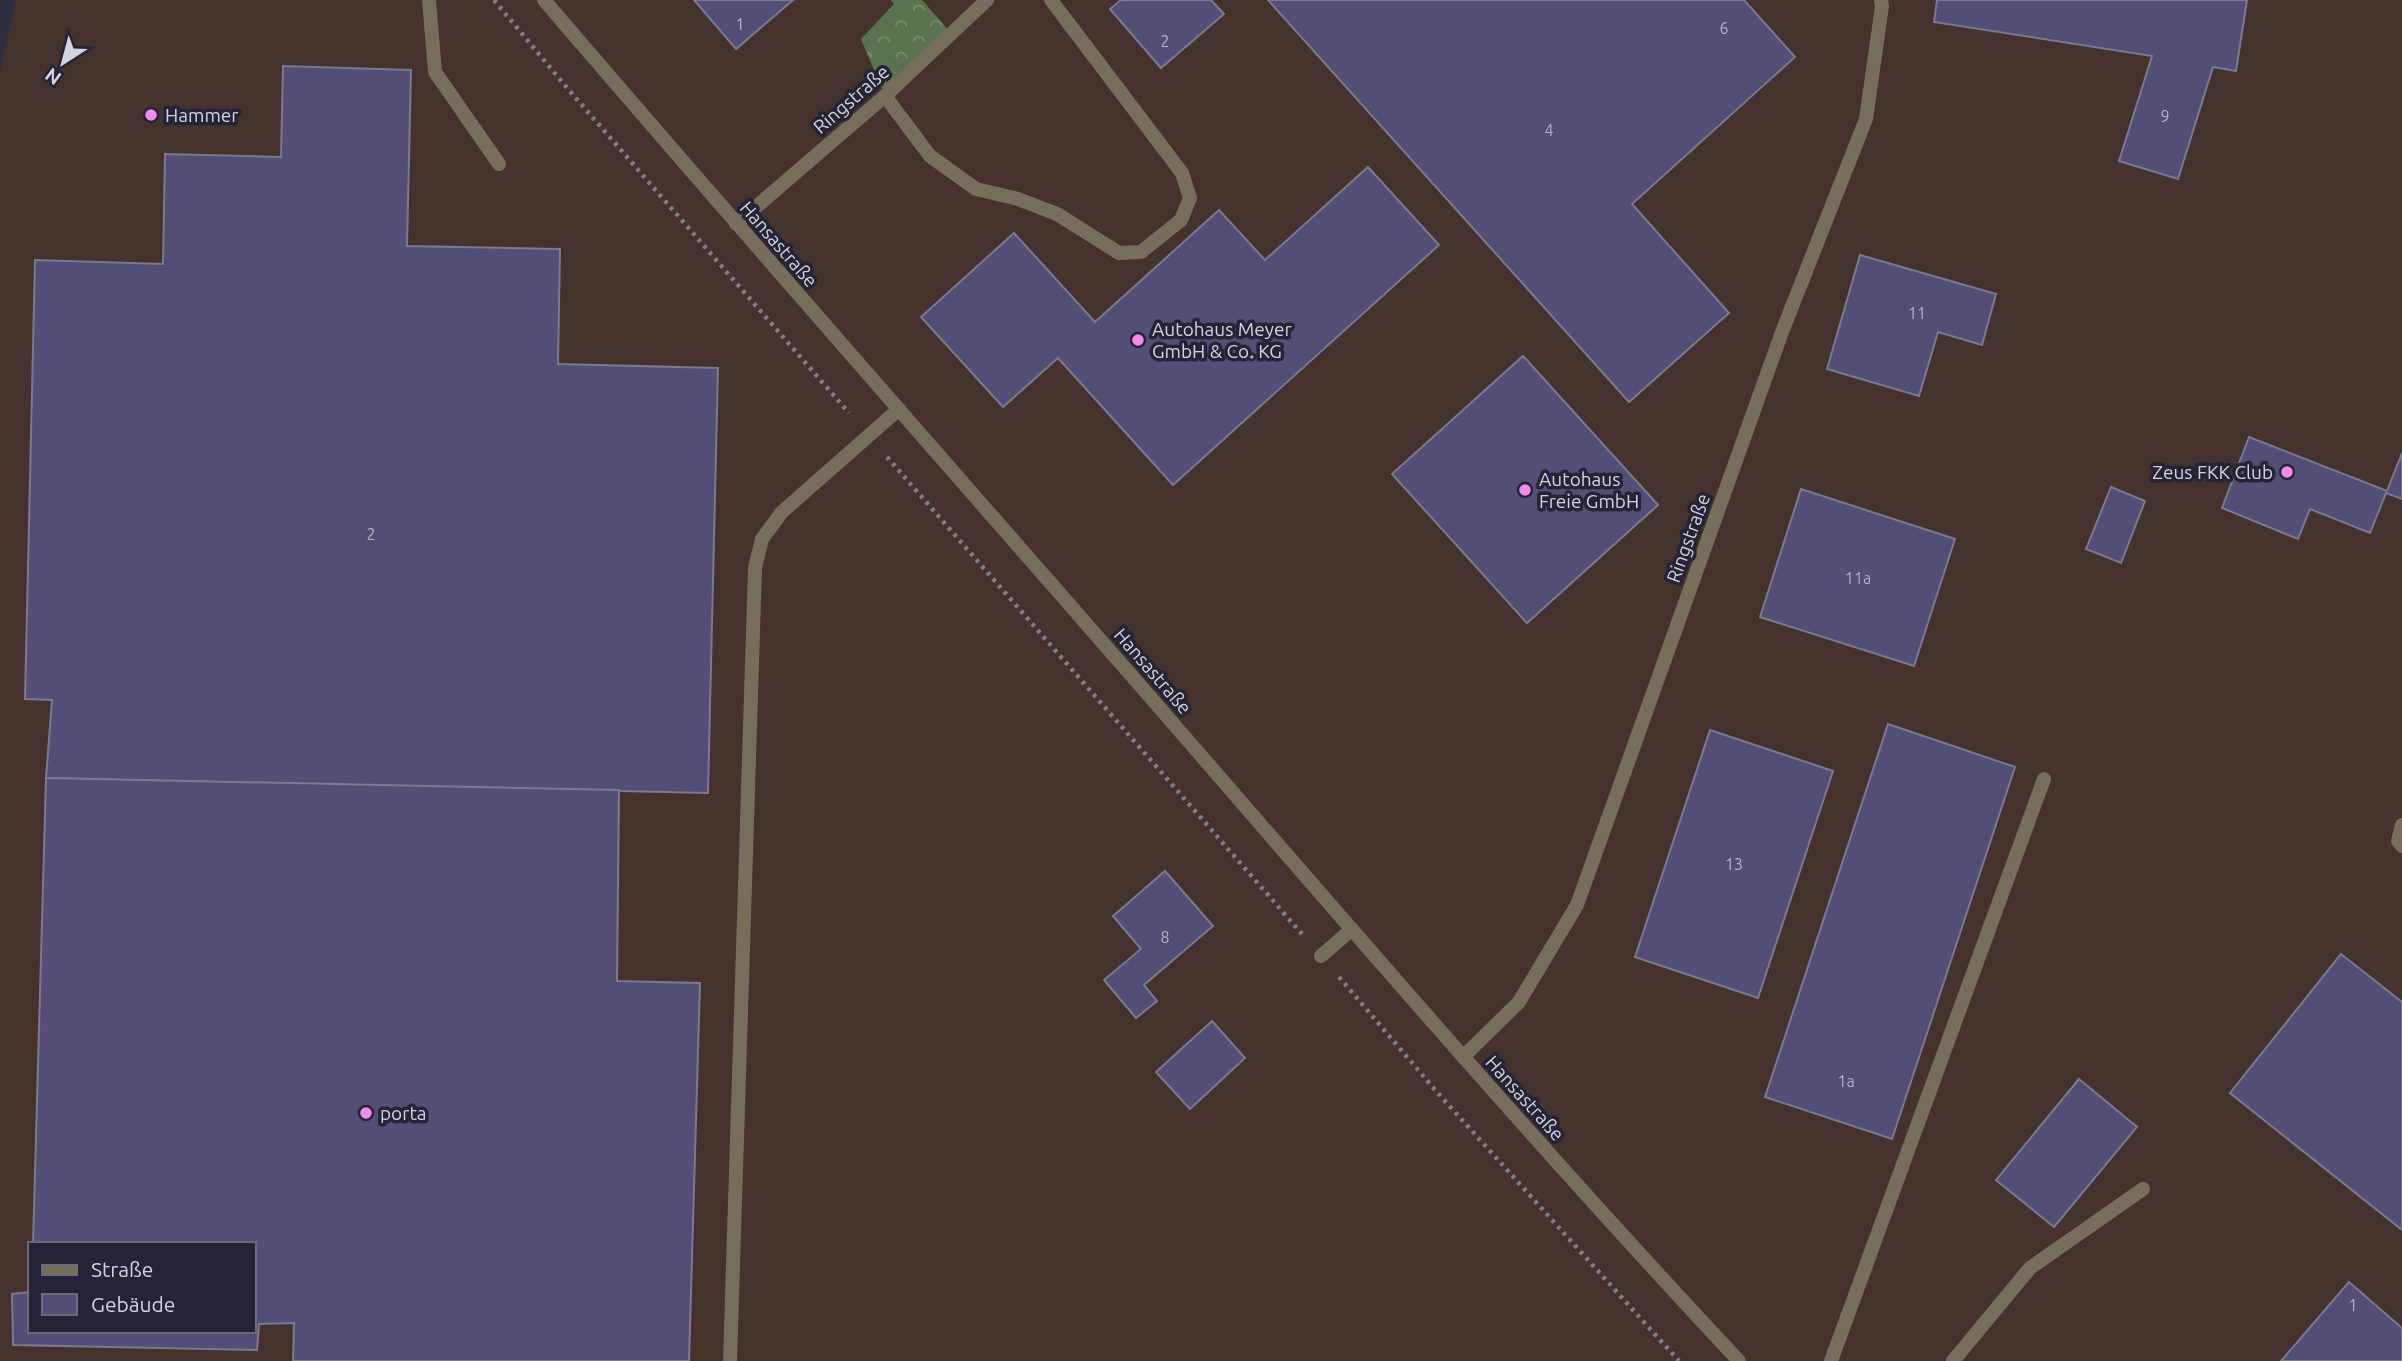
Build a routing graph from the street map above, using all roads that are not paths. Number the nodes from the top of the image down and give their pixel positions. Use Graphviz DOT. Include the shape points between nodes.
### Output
graph roads {
  1 [pos="429,0"];
  2 [pos="544,0"];
  3 [pos="987,0"];
  4 [pos="1051,0"];
  5 [pos="1881,0"];
  6 [pos="885,96"];
  7 [pos="499,164"];
  8 [pos="736,224"];
  9 [pos="899,409"];
  10 [pos="2044,779"];
  11 [pos="2402,825"];
  12 [pos="2402,846"];
  13 [pos="1352,929"];
  14 [pos="1321,956"];
  15 [pos="1463,1057"];
  16 [pos="2143,1189"];
  17 [pos="730,1361"];
  18 [pos="1740,1361"];
  19 [pos="1831,1361"];
  20 [pos="1953,1361"];
  1 -- 7 [label="street" via="435,72"];
  2 -- 8 [label="street, Hansastraße"];
  3 -- 6 [label="street, Ringstraße"];
  4 -- 6 [label="street" via="1182,173 1190,198 1181,220 1141,252 1119,253 1057,214 976,189 930,156"];
  5 -- 15 [label="street, Ringstraße" via="1866,119 1782,332 1577,905 1518,1002"];
  6 -- 8 [label="street, Ringstraße"];
  8 -- 9 [label="street, Hansastraße"];
  9 -- 13 [label="street, Hansastraße"];
  9 -- 17 [label="street" via="782,512 762,539 755,568"];
  10 -- 19 [label="street"];
  11 -- 12 [label="street" via="2398,841"];
  13 -- 14 [label="street"];
  13 -- 15 [label="street, Hansastraße"];
  15 -- 18 [label="street, Hansastraße"];
  16 -- 20 [label="street" via="2029,1268"];
}
